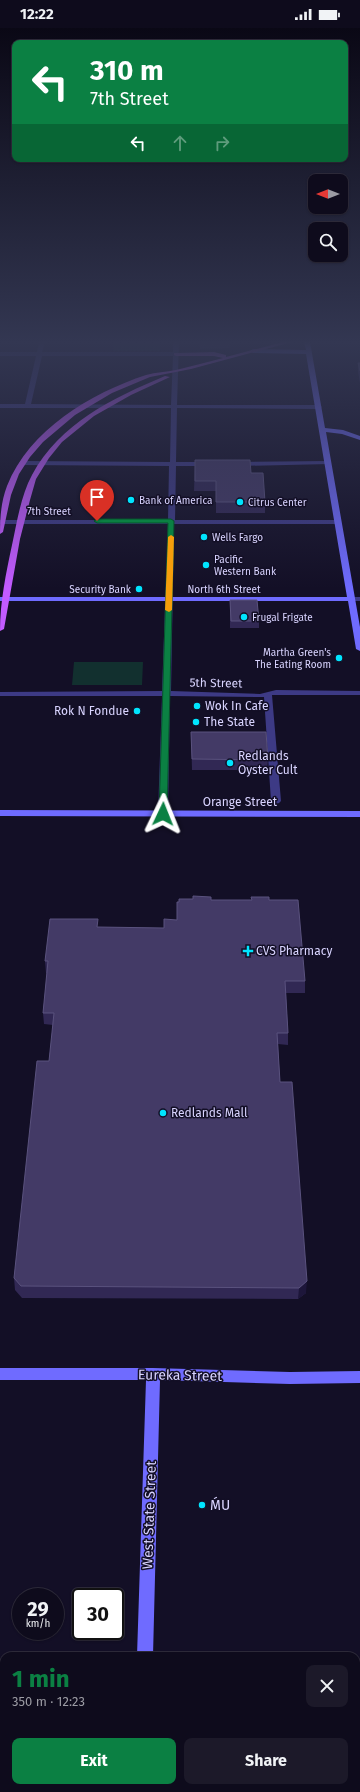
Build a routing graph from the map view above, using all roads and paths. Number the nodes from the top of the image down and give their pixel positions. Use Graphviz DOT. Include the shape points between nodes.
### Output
graph roads {
  1 [pos="59,424"];
  2 [pos="79,424"];
  3 [pos="174,424"];
  4 [pos="322,424"];
  5 [pos="323,430"];
  6 [pos="360,438"];
  7 [pos="22,463"];
  8 [pos="42,463"];
  9 [pos="173,463"];
  10 [pos="328,463"];
  11 [pos="214,464"];
  12 [pos="230,464"];
  13 [pos="21,521"];
  14 [pos="171,521"];
  15 [pos="1,522"];
  16 [pos="338,522"];
  17 [pos="0,532"];
  18 [pos="3,599"];
  19 [pos="169,599"];
  20 [pos="351,599"];
  21 [pos="360,599"];
  22 [pos="0,629"];
  23 [pos="360,649"];
  24 [pos="167,693"];
  25 [pos="0,694"];
  26 [pos="268,694"];
  27 [pos="360,694"];
  28 [pos="276,801"];
  29 [pos="0,813"];
  30 [pos="163,814"];
  31 [pos="360,814"];
  32 [pos="0,1374"];
  33 [pos="153,1374"];
  34 [pos="360,1377"];
  35 [pos="145,1652"];
  1 -- 7 [label="main road"];
  2 -- 8 [label="main road" via="66,434"];
  3 -- 9 [label="street"];
  4 -- 5 [label="main road"];
  5 -- 6 [label="main road" via="343,432"];
  5 -- 10 [label="main road"];
  7 -- 8 [label="street"];
  7 -- 15 [label="main road" via="11,486"];
  8 -- 9 [label="street"];
  8 -- 13 [label="main road" via="33,481"];
  9 -- 11 [label="street"];
  9 -- 14 [label="street"];
  10 -- 12 [label="street"];
  10 -- 16 [label="main road"];
  13 -- 14 [label="street, 7th Street"];
  13 -- 15 [label="street, 7th Street"];
  13 -- 18 [label="main road"];
  14 -- 16 [label="street, 7th Street"];
  14 -- 19 [label="street"];
  15 -- 17 [label="main road"];
  16 -- 20 [label="main road"];
  18 -- 19 [label="main road, North 6th Street"];
  18 -- 22 [label="main road"];
  19 -- 20 [label="main road, North 6th Street"];
  19 -- 24 [label="street"];
  20 -- 21 [label="street"];
  20 -- 23 [label="main road"];
  24 -- 25 [label="street, 5th Street"];
  24 -- 26 [label="street, 5th Street" via="252,696"];
  24 -- 30 [label="street"];
  26 -- 27 [label="street, 5th Street"];
  26 -- 28 [label="street"];
  29 -- 30 [label="main road, Orange Street"];
  30 -- 31 [label="main road, Orange Street"];
  32 -- 33 [label="main road, Eureka Street"];
  33 -- 34 [label="main road, Eureka Street" via="290,1378"];
  33 -- 35 [label="main road, West State Street"];
}
